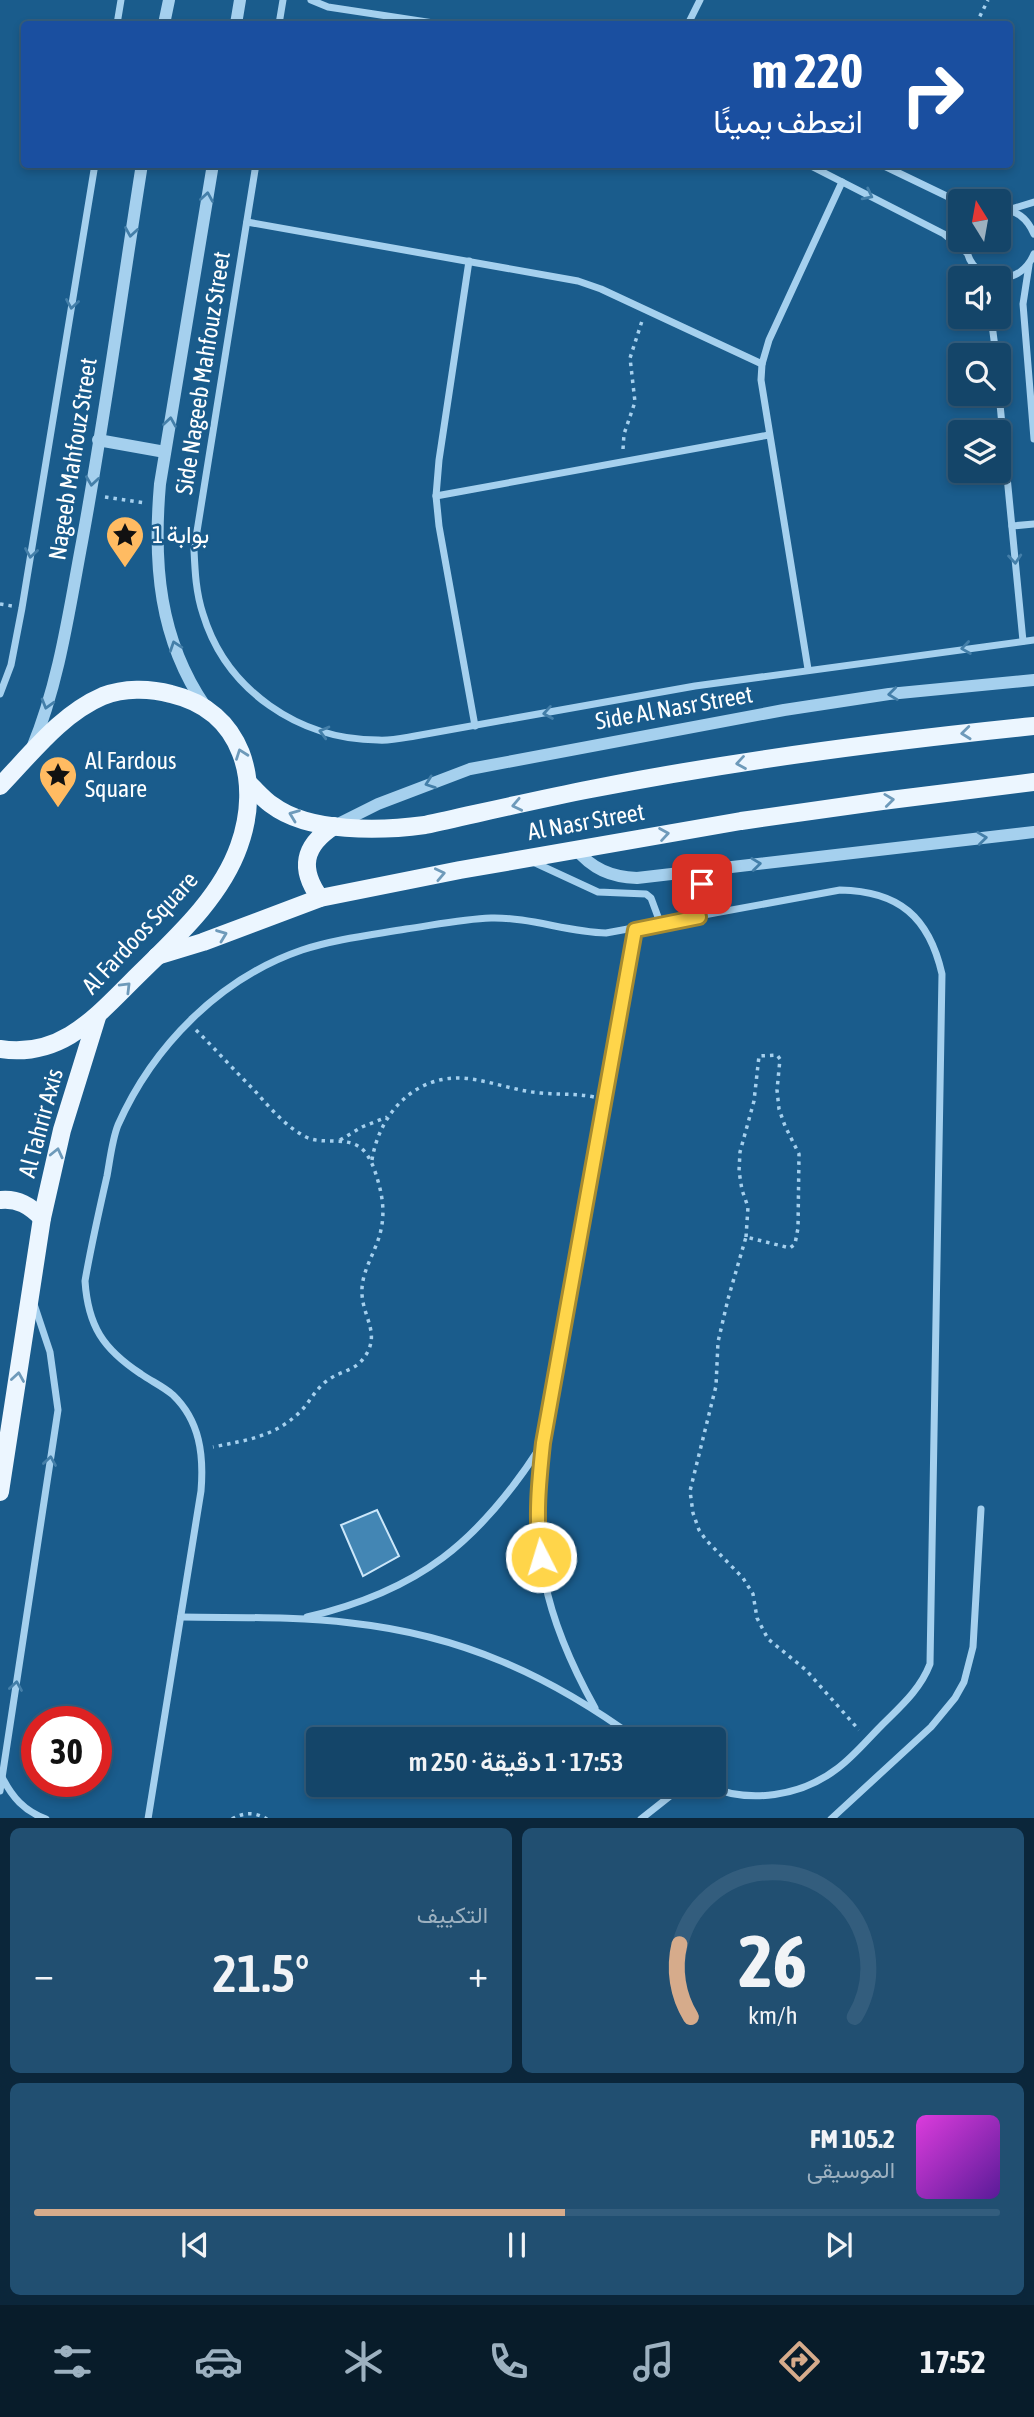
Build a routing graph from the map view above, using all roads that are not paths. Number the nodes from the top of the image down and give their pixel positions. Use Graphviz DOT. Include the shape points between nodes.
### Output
graph roads {
  1 [pos="121,0"];
  2 [pos="169,0"];
  3 [pos="240,0"];
  4 [pos="283,0"];
  5 [pos="310,0"];
  6 [pos="700,0"];
  7 [pos="118,21"];
  8 [pos="165,21"];
  9 [pos="236,21"];
  10 [pos="280,21"];
  11 [pos="420,21"];
  12 [pos="690,21"];
  13 [pos="94,168"];
  14 [pos="141,168"];
  15 [pos="212,168"];
  16 [pos="255,168"];
  17 [pos="815,168"];
  18 [pos="888,168"];
  19 [pos="842,182"];
  20 [pos="948,197"];
  21 [pos="1034,202"];
  22 [pos="1012,208"];
  23 [pos="1012,213"];
  24 [pos="247,222"];
  25 [pos="1034,234"];
  26 [pos="948,238"];
  27 [pos="966,252"];
  28 [pos="1034,254"];
  29 [pos="469,261"];
  30 [pos="1029,265"];
  31 [pos="974,266"];
  32 [pos="1011,278"];
  33 [pos="1023,304"];
  34 [pos="1034,311"];
  35 [pos="762,363"];
  36 [pos="1000,406"];
  37 [pos="769,435"];
  38 [pos="1034,439"];
  39 [pos="99,440"];
  40 [pos="165,452"];
  41 [pos="436,496"];
  42 [pos="1034,524"];
  43 [pos="1012,526"];
  44 [pos="1034,640"];
  45 [pos="1023,641"];
  46 [pos="808,669"];
  47 [pos="1034,680"];
  48 [pos="0,694"];
  49 [pos="205,707"];
  50 [pos="475,726"];
  51 [pos="1034,726"];
  52 [pos="28,756"];
  53 [pos="1034,782"];
  54 [pos="248,783"];
  55 [pos="0,786"];
  56 [pos="334,827"];
  57 [pos="1034,832"];
  58 [pos="575,848"];
  59 [pos="524,858"];
  60 [pos="729,867"];
  61 [pos="320,898"];
  62 [pos="699,917"];
  63 [pos="661,925"];
  64 [pos="635,930"];
  65 [pos="157,956"];
  66 [pos="97,1017"];
  67 [pos="0,1049"];
  68 [pos="0,1200"];
  69 [pos="42,1218"];
  70 [pos="31,1297"];
  71 [pos="543,1443"];
  72 [pos="0,1492"];
  73 [pos="981,1509"];
  74 [pos="181,1617"];
  75 [pos="298,1619"];
  76 [pos="595,1708"];
  77 [pos="621,1727"];
  78 [pos="2,1777"];
  79 [pos="0,1791"];
  80 [pos="726,1791"];
  81 [pos="668,1797"];
  82 [pos="46,1818"];
  83 [pos="148,1818"];
  84 [pos="641,1818"];
  85 [pos="831,1818"];
  1 -- 7 [label="street"];
  2 -- 8 [label="street"];
  3 -- 9 [label="street"];
  4 -- 10 [label="street"];
  5 -- 11 [label="street" via="328,7"];
  6 -- 12 [label="street"];
  13 -- 48 [label="street, one-way" via="22,608"];
  14 -- 39 [label="street, Nageeb Mahfouz Street, one-way"];
  40 -- 15 [label="street, one-way"];
  16 -- 24 [label="street, Side Nageeb Mahfouz Street"];
  17 -- 19 [label="street"];
  18 -- 20 [label="street"];
  19 -- 26 [label="street, one-way"];
  19 -- 35 [label="street"];
  21 -- 22 [label="street"];
  23 -- 25 [label="street" via="1024,218"];
  24 -- 29 [label="street"];
  50 -- 24 [label="street, Side Nageeb Mahfouz Street, one-way" via="379,741 347,738 304,725 257,696 216,645 203,615 194,550"];
  27 -- 31 [label="street"];
  28 -- 30 [label="street"];
  29 -- 35 [label="street" via="578,281"];
  29 -- 41 [label="street"];
  30 -- 32 [label="street"];
  30 -- 33 [label="street"];
  33 -- 34 [label="street"];
  33 -- 38 [label="street"];
  35 -- 37 [label="street"];
  36 -- 43 [label="street"];
  37 -- 41 [label="street"];
  37 -- 46 [label="street"];
  39 -- 40 [label="street"];
  39 -- 52 [label="street, Nageeb Mahfouz Street, one-way" via="55,673"];
  49 -- 40 [label="street, one-way" via="188,681 164,608 156,529"];
  41 -- 50 [label="street"];
  42 -- 43 [label="street"];
  43 -- 45 [label="street, one-way"];
  44 -- 45 [label="street, Side Nageeb Mahfouz Street"];
  45 -- 46 [label="street, Side Nageeb Mahfouz Street, one-way"];
  46 -- 50 [label="street, Side Nageeb Mahfouz Street, one-way"];
  47 -- 56 [label="street, Side Al Nasr Street, one-way" via="784,710 470,769 378,804"];
  49 -- 52 [label="main road, Al Fardoos Square" via="157,690 106,695 63,721"];
  54 -- 49 [label="main road, Al Fardoos Square, one-way" via="244,759 231,731"];
  51 -- 56 [label="main road, Al Nasr Street, one-way" via="705,768 425,825"];
  52 -- 55 [label="main road, Al Fardoos Square"];
  58 -- 53 [label="main road, Al Nasr Street, one-way"];
  56 -- 54 [label="main road, Al Nasr Street, one-way" via="273,806"];
  54 -- 65 [label="main road, Al Fardoos Square" via="248,818 226,875"];
  56 -- 61 [label="main road" via="319,836 309,850 306,867"];
  60 -- 57 [label="street, one-way"];
  58 -- 59 [label="main road, Al Nasr Street"];
  58 -- 60 [label="street" via="596,868 622,877"];
  61 -- 59 [label="main road, Al Nasr Street, one-way"];
  59 -- 63 [label="street" via="590,890 646,894"];
  60 -- 62 [label="street" via="696,891"];
  65 -- 61 [label="main road, Al Nasr Street, one-way"];
  62 -- 63 [label="street"];
  62 -- 80 [label="street" via="840,890 865,891 888,897 909,910 937,950 942,974 930,1664 914,1693 821,1780 779,1794"];
  63 -- 64 [label="street"];
  64 -- 71 [label="street"];
  64 -- 74 [label="street" via="581,932 520,919 490,918 342,939 300,951 223,992 188,1022 142,1080 117,1128 85,1281 86,1304 107,1346 172,1394 199,1438 204,1464"];
  66 -- 65 [label="main road, Al Fardoos Square, one-way"];
  66 -- 67 [label="main road, Al Fardoos Square" via="54,1044"];
  69 -- 66 [label="main road, Al Tahrir Axis, one-way" via="62,1130"];
  68 -- 69 [label="main road" via="19,1201"];
  69 -- 70 [label="main road, Al Tahrir Axis"];
  72 -- 70 [label="main road, Al Tahrir Axis, one-way"];
  78 -- 70 [label="street, one-way" via="58,1410 50,1352"];
  71 -- 75 [label="street" via="491,1516 423,1573 341,1609"];
  71 -- 76 [label="street" via="538,1535 544,1580 555,1625"];
  73 -- 85 [label="street" via="973,1647 964,1682 932,1727"];
  74 -- 75 [label="street"];
  74 -- 83 [label="street"];
  75 -- 76 [label="street" via="376,1626 453,1643 502,1660"];
  76 -- 77 [label="street"];
  78 -- 79 [label="street"];
  78 -- 82 [label="street" via="21,1805"];
  81 -- 84 [label="street"];
}
